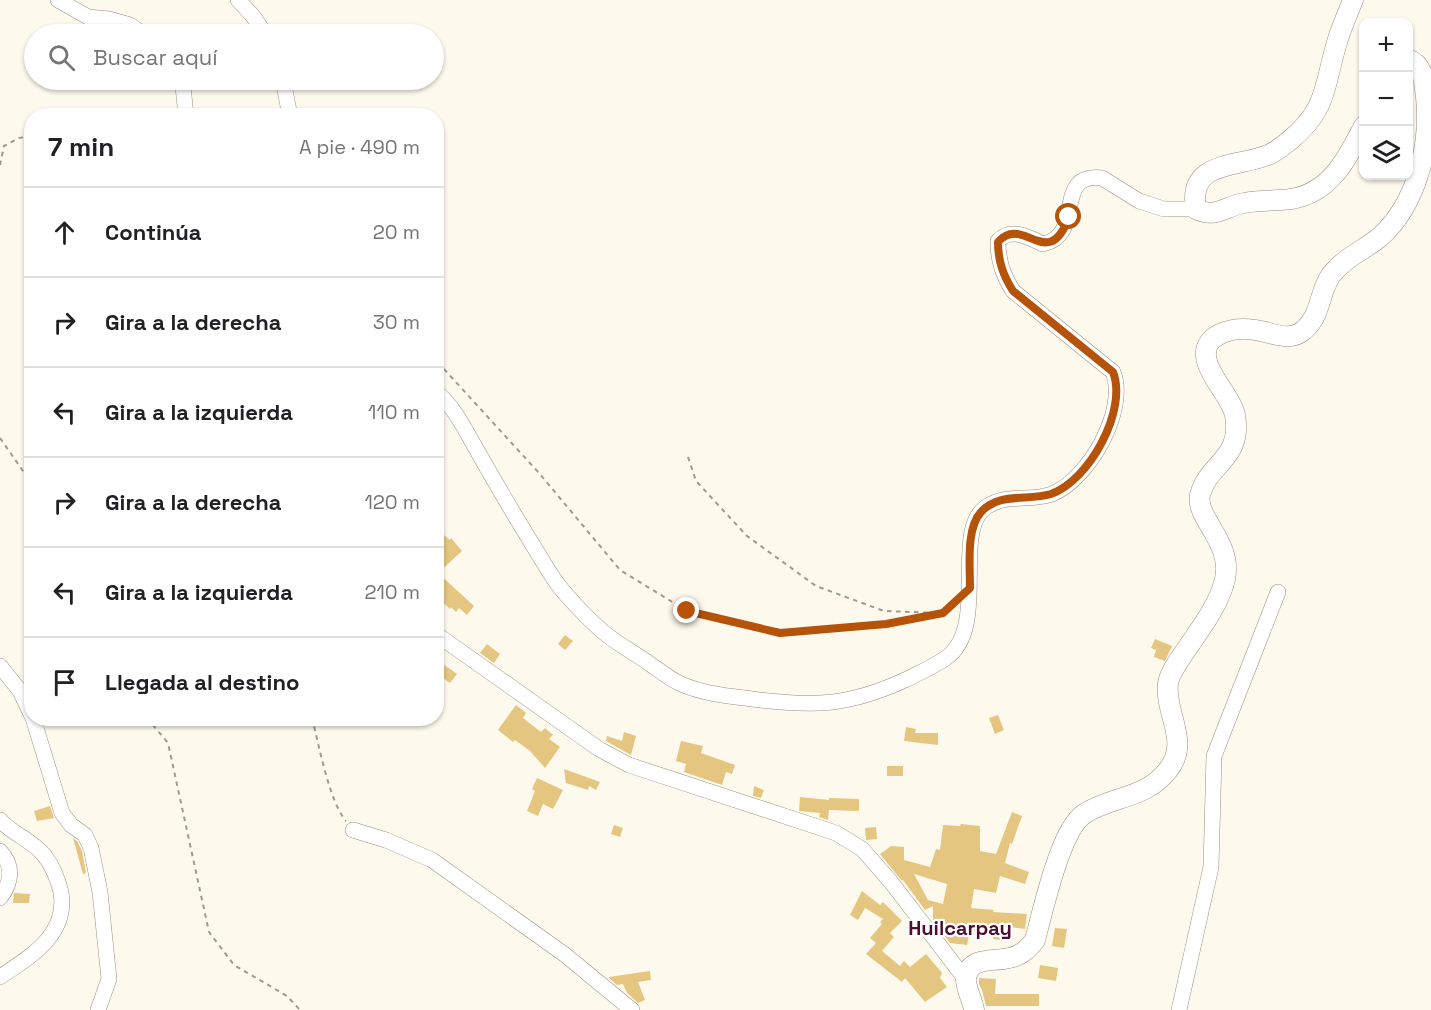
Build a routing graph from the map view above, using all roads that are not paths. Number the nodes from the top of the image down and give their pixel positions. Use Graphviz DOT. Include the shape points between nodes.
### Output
graph roads {
  1 [pos="58,0"];
  2 [pos="238,0"];
  3 [pos="1353,0"];
  4 [pos="126,24"];
  5 [pos="259,24"];
  6 [pos="1413,61"];
  7 [pos="183,90"];
  8 [pos="286,90"];
  9 [pos="185,108"];
  10 [pos="289,108"];
  11 [pos="1359,135"];
  12 [pos="1196,209"];
  13 [pos="444,398"];
  14 [pos="1278,592"];
  15 [pos="444,640"];
  16 [pos="0,666"];
  17 [pos="24,700"];
  18 [pos="35,726"];
  19 [pos="0,820"];
  20 [pos="353,830"];
  21 [pos="0,851"];
  22 [pos="0,898"];
  23 [pos="0,977"];
  24 [pos="966,980"];
  25 [pos="98,1010"];
  26 [pos="632,1010"];
  27 [pos="974,1010"];
  28 [pos="1179,1010"];
  1 -- 4 [label="street" via="88,17"];
  2 -- 5 [label="street"];
  3 -- 12 [label="main road" via="1315,114 1272,154 1217,168 1204,176 1194,189"];
  6 -- 24 [label="main road" via="1422,71 1428,141 1421,172 1401,212 1380,236 1329,277 1314,319 1303,331 1294,336 1257,330 1229,331 1210,340 1206,349 1206,360 1235,415 1235,438 1229,453 1200,496 1201,509 1227,560 1226,577 1221,594 1168,682 1178,736 1177,753 1170,768 1159,781 1140,792 1081,816 1066,839 1035,940 1028,949 1008,959 987,959 972,966"];
  7 -- 9 [label="street"];
  8 -- 10 [label="street"];
  11 -- 12 [label="main road" via="1339,170 1316,191 1294,198 1243,203 1215,213"];
  12 -- 13 [label="street" via="1164,209 1138,201 1095,177 1074,188 1067,224 1054,239 1043,244 1025,235 1009,234 998,242 1004,277 1013,291 1113,372 1117,388 1109,425 1089,464 1073,481 1053,493 1012,498 983,509 972,531 964,637 950,655 932,667 877,693 840,702 796,705 711,694 680,683 604,634 556,582"];
  14 -- 28 [label="street" via="1214,756 1211,867"];
  15 -- 24 [label="street" via="599,749 629,765 836,833 861,849"];
  16 -- 17 [label="street"];
  18 -- 25 [label="street" via="62,813 85,835 91,848 109,980"];
  19 -- 23 [label="street" via="44,855 58,881 63,906 59,924 44,944"];
  20 -- 26 [label="street" via="432,860 564,954"];
  21 -- 22 [label="street" via="8,859 10,875"];
  24 -- 27 [label="main road"];
}
